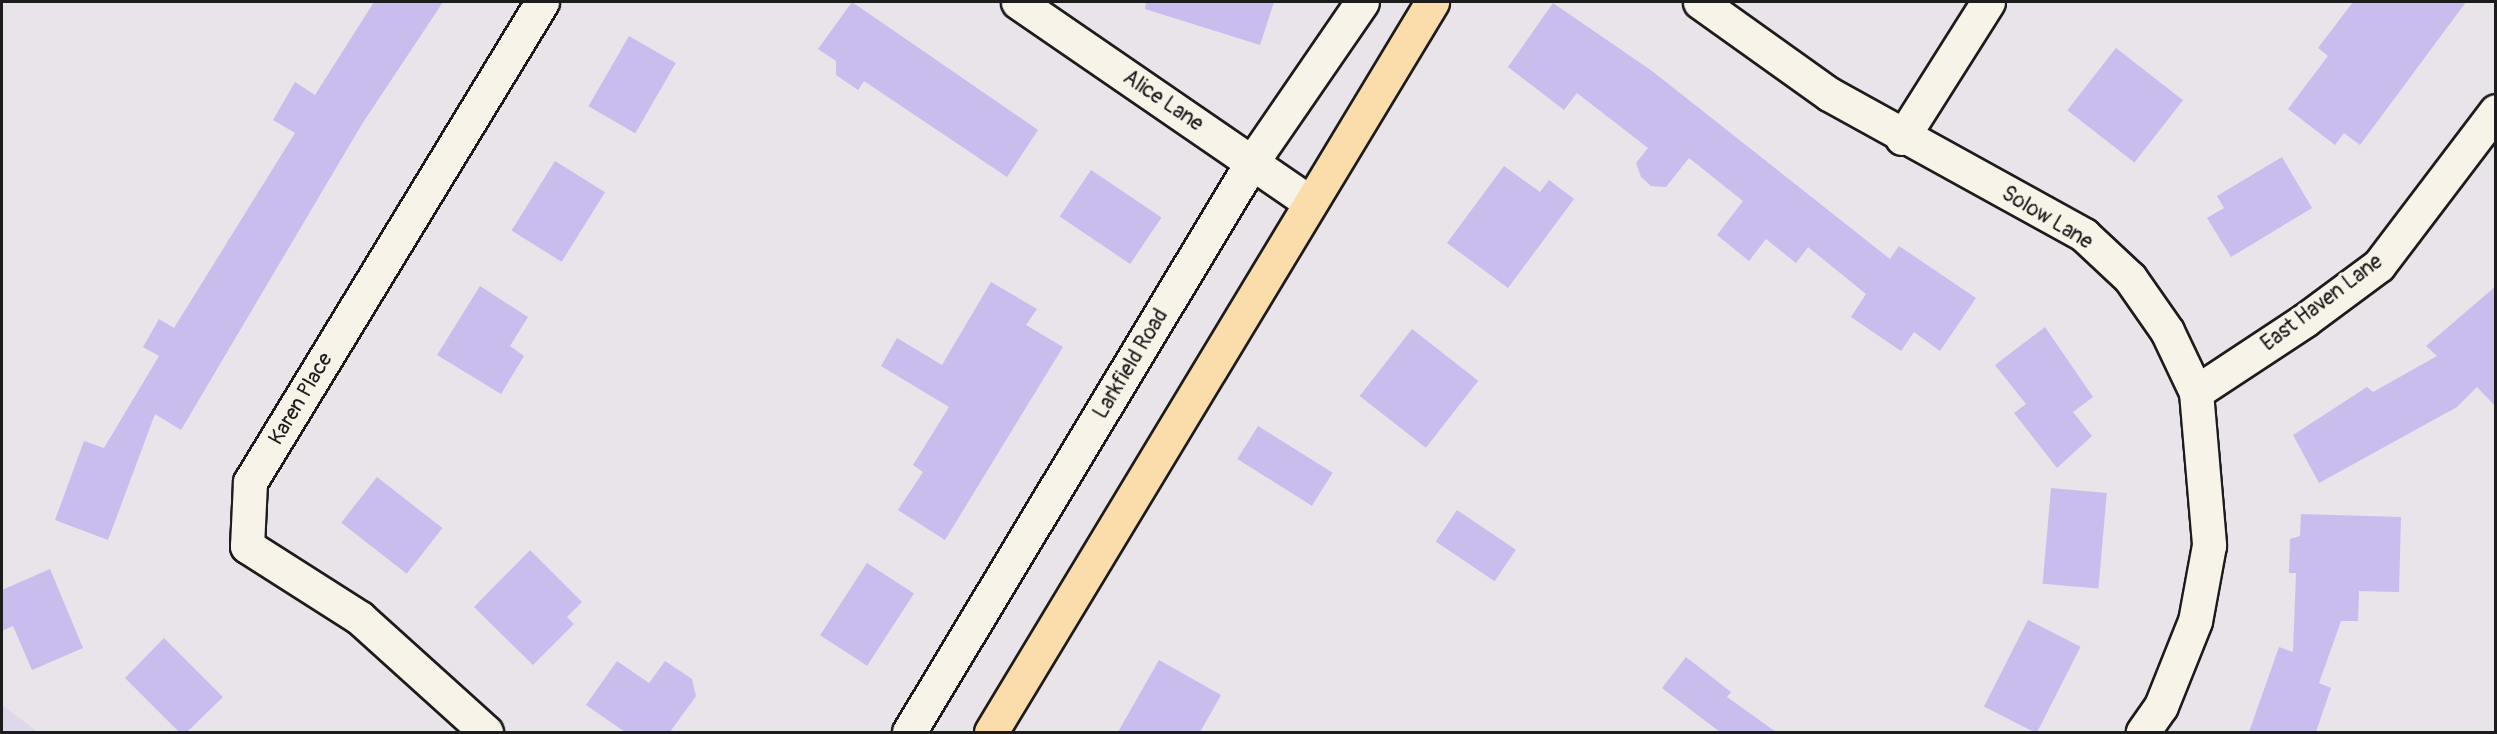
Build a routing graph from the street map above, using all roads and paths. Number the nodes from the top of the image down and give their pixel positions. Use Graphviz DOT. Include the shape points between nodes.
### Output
graph roads {
  1 [pos="542,2"];
  2 [pos="1018,2"];
  3 [pos="1362,2"];
  4 [pos="1432,2"];
  5 [pos="1700,2"];
  6 [pos="1988,2"];
  7 [pos="2496,111"];
  8 [pos="1902,138"];
  9 [pos="1252,162"];
  10 [pos="1308,201"];
  11 [pos="2196,392"];
  12 [pos="486,732"];
  13 [pos="909,732"];
  14 [pos="991,732"];
  15 [pos="2142,732"];
  1 -- 12 [label="street, Karen Place" via="250,482 248,546 360,618"];
  2 -- 9 [label="street, Alice Lane"];
  3 -- 9 [label="street, Larkfield Road"];
  4 -- 10 [label="main road"];
  5 -- 8 [label="street, Solow Lane" via="1829,94"];
  6 -- 8 [label="street"];
  7 -- 11 [label="street, East Haven Lane" via="2379,265"];
  8 -- 11 [label="street, Solow Lane" via="2084,235 2130,278 2167,331"];
  9 -- 10 [label="street, Alice Lane"];
  9 -- 13 [label="street, Larkfield Road"];
  10 -- 14 [label="main road"];
  11 -- 15 [label="street, Solow Lane" via="2209,545 2195,621 2161,706"];
}
